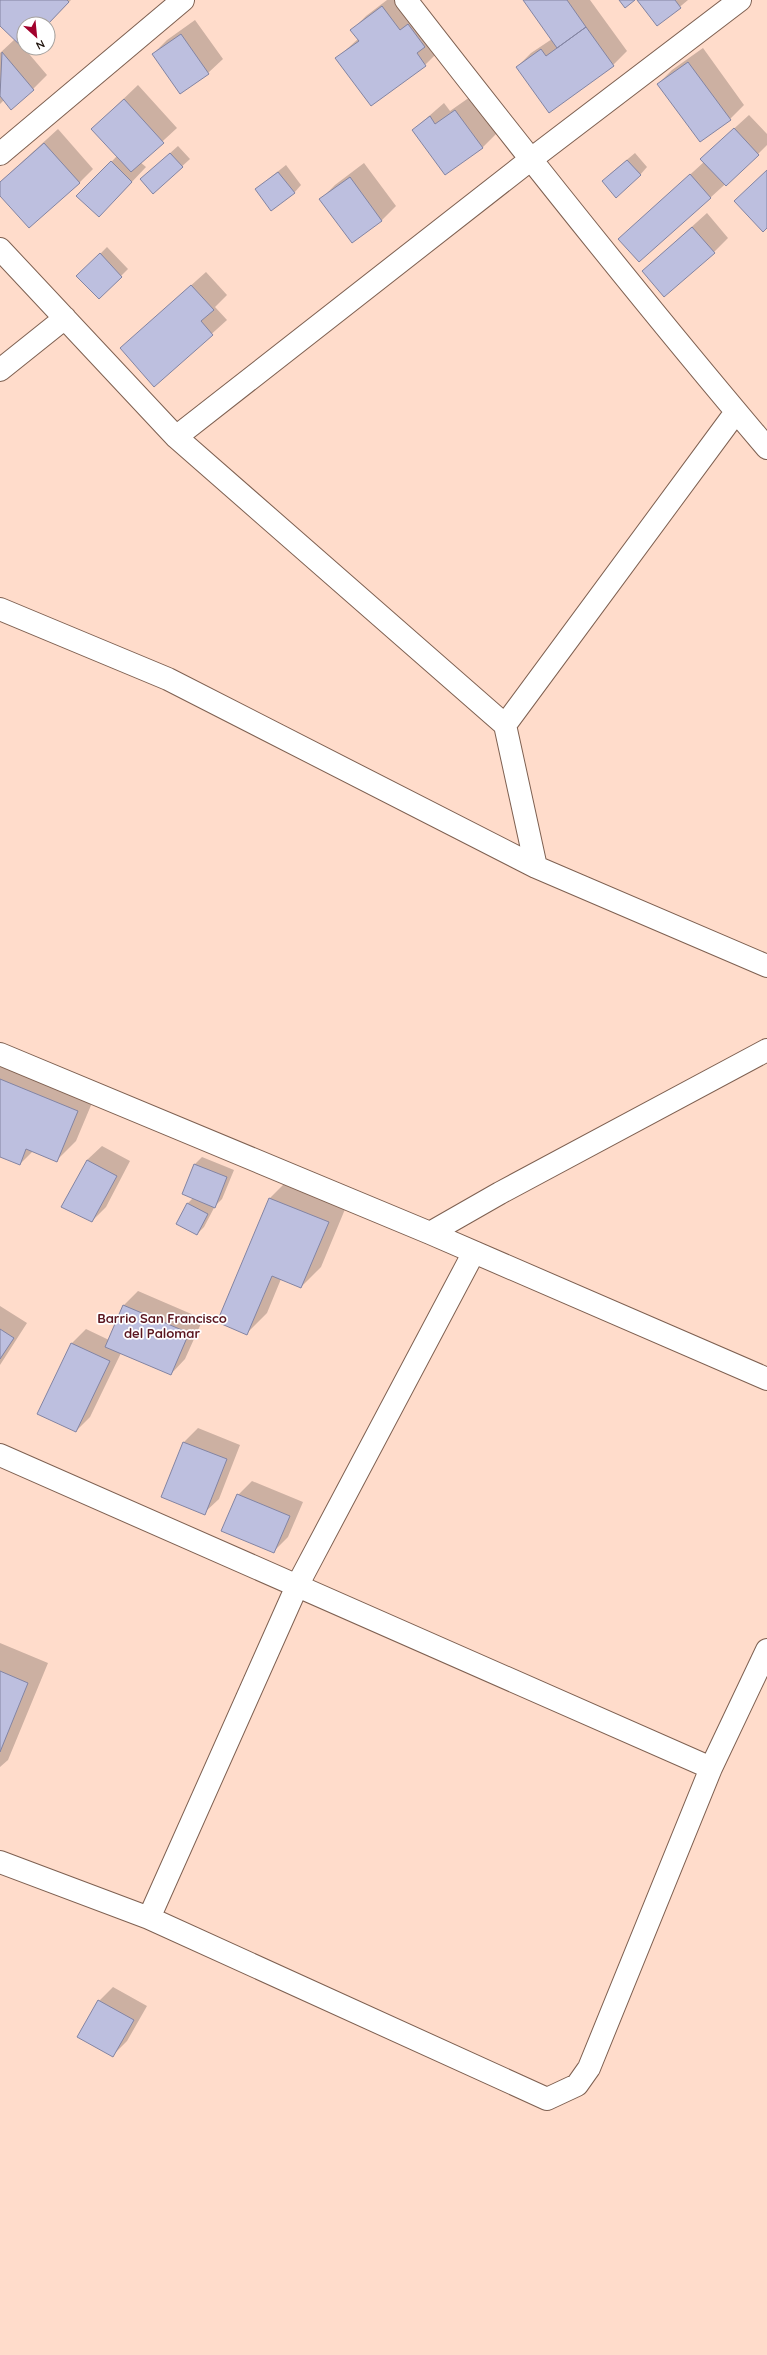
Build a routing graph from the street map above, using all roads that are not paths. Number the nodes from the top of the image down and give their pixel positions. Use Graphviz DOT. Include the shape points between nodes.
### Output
graph roads {
  1 [pos="183,0"];
  2 [pos="406,0"];
  3 [pos="740,0"];
  4 [pos="0,154"];
  5 [pos="530,160"];
  6 [pos="0,249"];
  7 [pos="65,318"];
  8 [pos="0,370"];
  9 [pos="736,412"];
  10 [pos="176,437"];
  11 [pos="767,448"];
  12 [pos="0,609"];
  13 [pos="506,725"];
  14 [pos="536,867"];
  15 [pos="767,966"];
  16 [pos="767,1050"];
  17 [pos="0,1054"];
  18 [pos="430,1233"];
  19 [pos="474,1252"];
  20 [pos="767,1379"];
  21 [pos="0,1455"];
  22 [pos="297,1586"];
  23 [pos="767,1650"];
  24 [pos="711,1768"];
  25 [pos="0,1862"];
  26 [pos="149,1918"];
  1 -- 4 [label="street"];
  2 -- 5 [label="street"];
  3 -- 5 [label="street"];
  5 -- 9 [label="street"];
  5 -- 10 [label="street"];
  6 -- 7 [label="street"];
  7 -- 8 [label="street"];
  7 -- 10 [label="street"];
  9 -- 11 [label="street"];
  9 -- 13 [label="street"];
  10 -- 13 [label="street"];
  12 -- 14 [label="street" via="168,679"];
  13 -- 14 [label="street"];
  14 -- 15 [label="street"];
  16 -- 18 [label="street"];
  17 -- 18 [label="street"];
  18 -- 19 [label="street"];
  19 -- 20 [label="street"];
  19 -- 22 [label="street"];
  21 -- 22 [label="street"];
  22 -- 24 [label="street"];
  22 -- 26 [label="street"];
  23 -- 24 [label="street"];
  24 -- 26 [label="street" via="589,2068 576,2085 547,2099"];
  25 -- 26 [label="street"];
}
